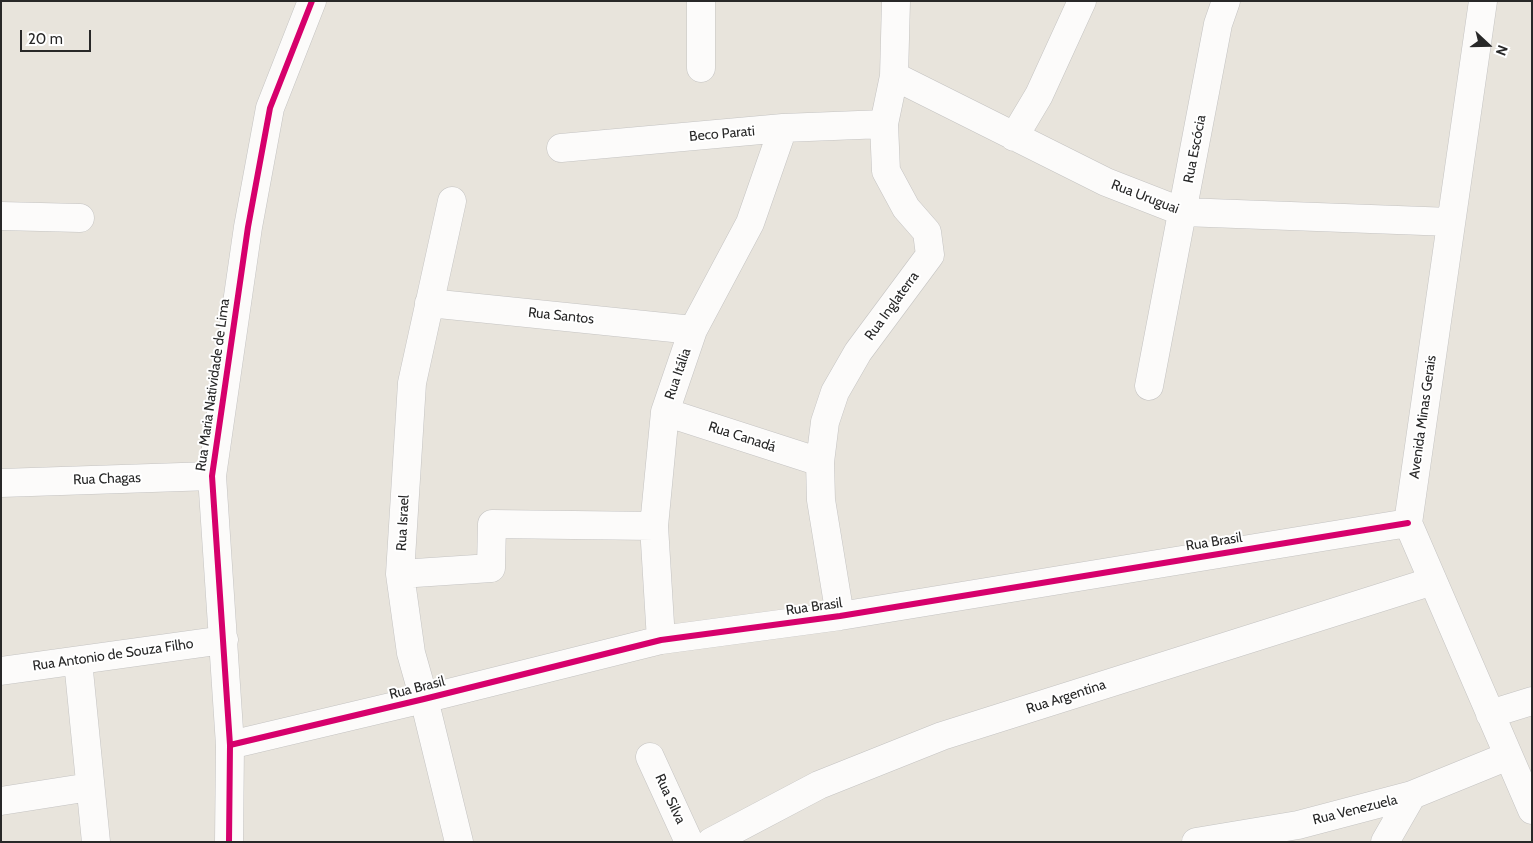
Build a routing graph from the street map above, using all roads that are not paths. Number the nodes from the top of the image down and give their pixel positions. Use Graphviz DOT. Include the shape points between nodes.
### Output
graph roads {
  1 [pos="312,1"];
  2 [pos="701,1"];
  3 [pos="896,1"];
  4 [pos="1082,1"];
  5 [pos="1226,1"];
  6 [pos="1483,1"];
  7 [pos="701,68"];
  8 [pos="894,76"];
  9 [pos="884,124"];
  10 [pos="783,128"];
  11 [pos="1014,137"];
  12 [pos="560,148"];
  13 [pos="452,201"];
  14 [pos="1183,212"];
  15 [pos="1,216"];
  16 [pos="80,218"];
  17 [pos="1451,222"];
  18 [pos="429,303"];
  19 [pos="693,330"];
  20 [pos="1149,386"];
  21 [pos="665,412"];
  22 [pos="820,462"];
  23 [pos="212,476"];
  24 [pos="1,483"];
  25 [pos="1408,523"];
  26 [pos="654,526"];
  27 [pos="400,574"];
  28 [pos="1433,581"];
  29 [pos="840,616"];
  30 [pos="224,640"];
  31 [pos="661,640"];
  32 [pos="78,661"];
  33 [pos="1,671"];
  34 [pos="424,699"];
  35 [pos="1532,701"];
  36 [pos="1490,714"];
  37 [pos="230,745"];
  38 [pos="1508,756"];
  39 [pos="650,757"];
  40 [pos="90,787"];
  41 [pos="1412,795"];
  42 [pos="1,801"];
  43 [pos="1532,810"];
  44 [pos="96,842"];
  45 [pos="229,842"];
  46 [pos="459,842"];
  47 [pos="689,842"];
  48 [pos="711,842"];
  49 [pos="1196,842"];
  50 [pos="1385,842"];
  1 -- 23 [label="street, Rua Maria Natividade de Lima" via="270,108 248,227"];
  2 -- 7 [label="street"];
  3 -- 8 [label="street, Rua Inglaterra"];
  4 -- 11 [label="street" via="1039,95"];
  5 -- 14 [label="street, Rua Escócia" via="1218,24"];
  6 -- 17 [label="street, Avenida Minas Gerais"];
  8 -- 9 [label="street, Rua Inglaterra"];
  8 -- 11 [label="street, Rua Uruguai"];
  9 -- 10 [label="street, Beco Parati"];
  9 -- 22 [label="street, Rua Inglaterra" via="886,170 906,208 927,232 930,255 858,352 835,392 825,422"];
  10 -- 12 [label="street, Beco Parati"];
  10 -- 19 [label="street, Rua Itália" via="750,223"];
  11 -- 14 [label="street, Rua Uruguai" via="1106,182"];
  13 -- 18 [label="street, Rua Israel"];
  14 -- 17 [label="street, Rua Uruguai"];
  14 -- 20 [label="street, Rua Escócia"];
  15 -- 16 [label="street"];
  17 -- 25 [label="street, Avenida Minas Gerais"];
  18 -- 19 [label="street, Rua Santos"];
  18 -- 27 [label="street, Rua Israel" via="412,383"];
  19 -- 21 [label="street, Rua Itália"];
  21 -- 22 [label="street, Rua Canadá"];
  21 -- 26 [label="street, Rua Itália"];
  22 -- 29 [label="street, Rua Inglaterra" via="822,500"];
  23 -- 24 [label="street, Rua Chagas"];
  23 -- 30 [label="street, Rua Maria Natividade de Lima"];
  25 -- 28 [label="street"];
  25 -- 29 [label="street, Rua Brasil"];
  26 -- 27 [label="street" via="492,524 491,568"];
  26 -- 31 [label="street, Rua Itália"];
  27 -- 34 [label="street, Rua Israel" via="411,653"];
  28 -- 36 [label="street"];
  28 -- 48 [label="street, Rua Argentina" via="942,736 819,785"];
  29 -- 31 [label="street, Rua Brasil"];
  30 -- 32 [label="street, Rua Antonio de Souza Filho"];
  30 -- 37 [label="street, Rua Maria Natividade de Lima"];
  31 -- 34 [label="street, Rua Brasil"];
  32 -- 33 [label="street, Rua Antonio de Souza Filho"];
  32 -- 40 [label="street"];
  34 -- 37 [label="street, Rua Brasil"];
  34 -- 46 [label="street, Rua Israel"];
  35 -- 36 [label="street"];
  36 -- 38 [label="street"];
  37 -- 45 [label="street, Rua Maria Natividade de Lima"];
  38 -- 41 [label="street, Rua Venezuela"];
  38 -- 43 [label="street"];
  39 -- 47 [label="street, Rua Silva"];
  40 -- 42 [label="street"];
  40 -- 44 [label="street"];
  41 -- 49 [label="street, Rua Venezuela" via="1298,825"];
  41 -- 50 [label="street"];
}
